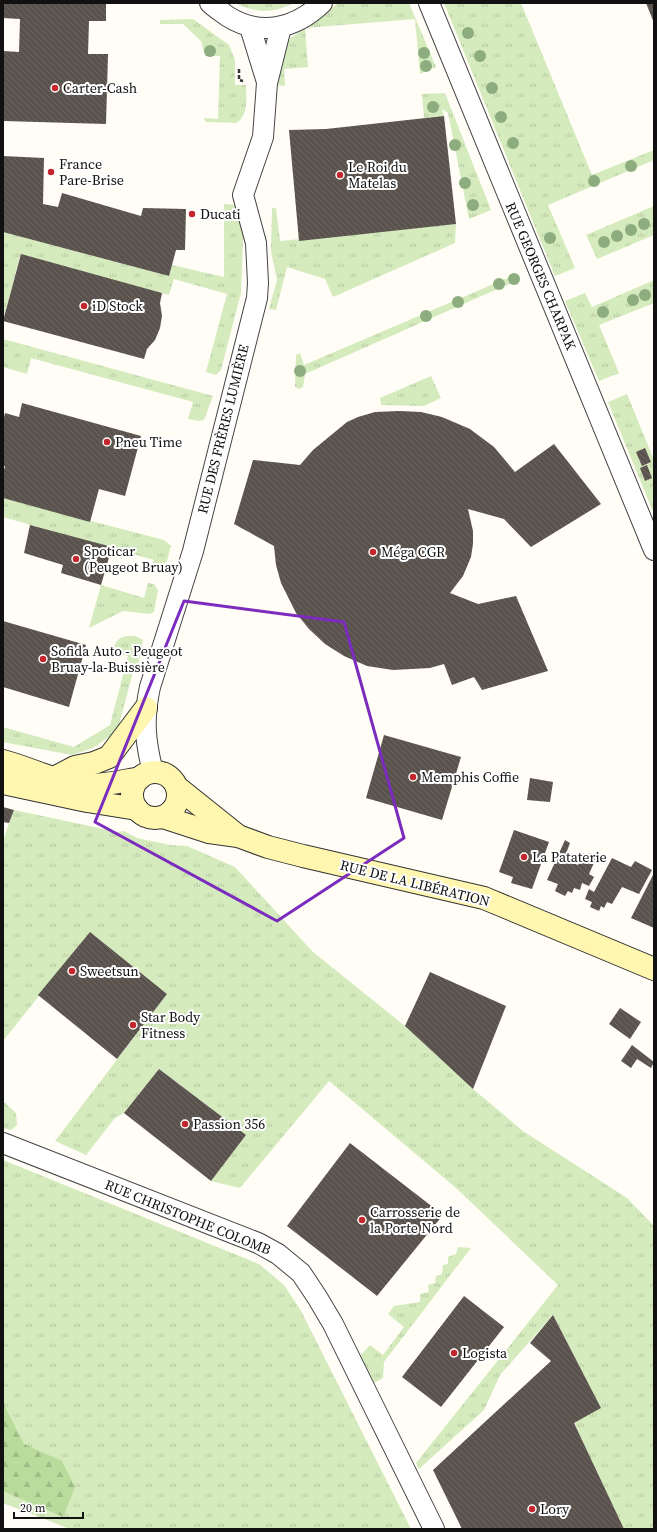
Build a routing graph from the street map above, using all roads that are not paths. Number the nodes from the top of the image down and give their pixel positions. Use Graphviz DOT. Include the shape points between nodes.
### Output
graph roads {
  1 [pos="210,3"];
  2 [pos="322,3"];
  3 [pos="429,3"];
  4 [pos="250,27"];
  5 [pos="281,27"];
  6 [pos="267,83"];
  7 [pos="654,550"];
  8 [pos="146,708"];
  9 [pos="3,762"];
  10 [pos="147,775"];
  11 [pos="54,778"];
  12 [pos="3,782"];
  13 [pos="177,787"];
  14 [pos="137,809"];
  15 [pos="163,817"];
  16 [pos="238,836"];
  17 [pos="654,969"];
  18 [pos="3,1143"];
  19 [pos="434,1529"];
  1 -- 4 [label="street" via="231,18"];
  2 -- 5 [label="street" via="295,22"];
  3 -- 7 [label="street, RUE GEORGES CHARPAK"];
  4 -- 5 [label="street"];
  4 -- 6 [label="street, RUE DES FRÈRES LUMIÈRE"];
  5 -- 6 [label="street, RUE DES FRÈRES LUMIÈRE"];
  6 -- 8 [label="street, RUE DES FRÈRES LUMIÈRE" via="263,137 244,195 256,243 257,298 193,551 157,664"];
  8 -- 10 [label="street, RUE DES FRÈRES LUMIÈRE"];
  8 -- 11 [label="main road" via="110,756 75,767"];
  9 -- 11 [label="main road"];
  10 -- 11 [label="main road" via="105,784 85,785"];
  10 -- 13 [label="main road" via="167,775"];
  10 -- 14 [label="main road" via="136,783 132,796"];
  12 -- 14 [label="main road" via="87,801"];
  13 -- 15 [label="main road" via="176,805"];
  13 -- 16 [label="main road, RUE DE LA LIBÉRATION"];
  14 -- 15 [label="main road" via="149,817"];
  15 -- 16 [label="main road, RUE DE LA LIBÉRATION" via="209,832"];
  16 -- 17 [label="main road, RUE DE LA LIBÉRATION" via="268,847 484,898"];
  18 -- 19 [label="street, RUE CHRISTOPHE COLOMB" via="258,1243 278,1254 301,1273 332,1324"];
}
